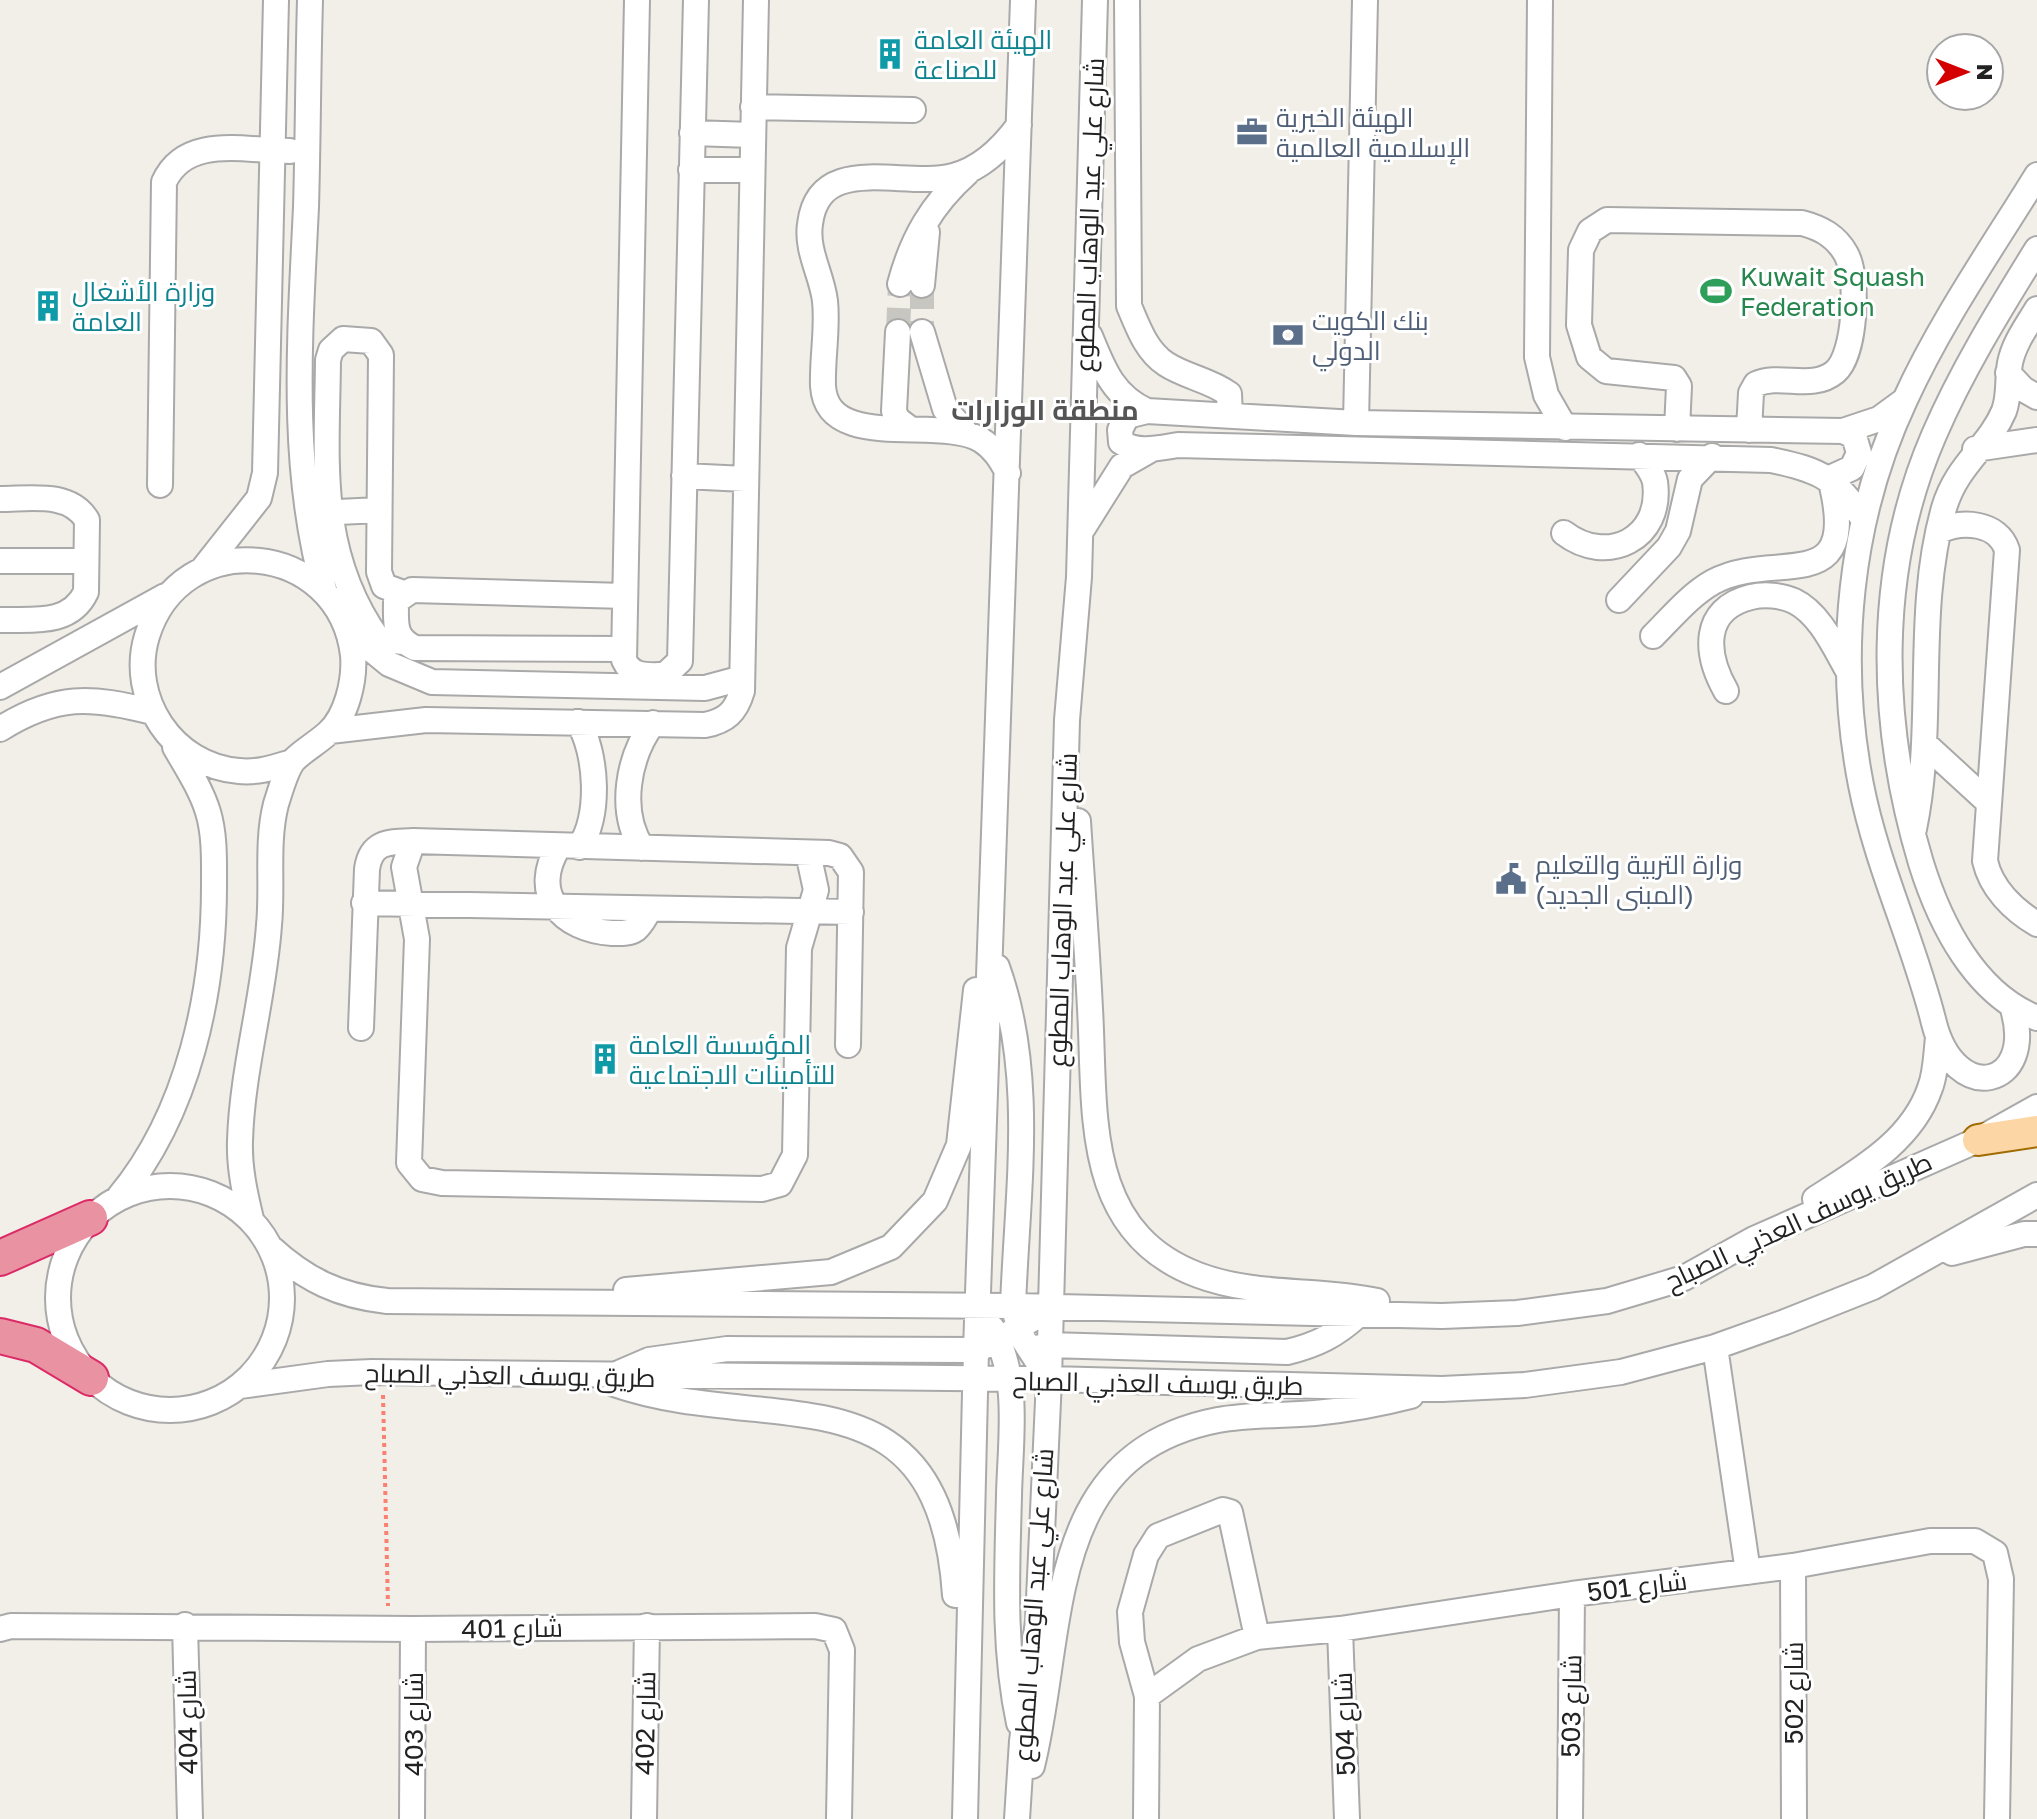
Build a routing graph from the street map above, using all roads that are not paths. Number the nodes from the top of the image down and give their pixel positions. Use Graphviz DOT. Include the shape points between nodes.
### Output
graph roads {
  1 [pos="276,0"];
  2 [pos="637,0"];
  3 [pos="696,0"];
  4 [pos="756,0"];
  5 [pos="1023,0"];
  6 [pos="1095,0"];
  7 [pos="1127,0"];
  8 [pos="1365,0"];
  9 [pos="1540,0"];
  10 [pos="311,8"];
  11 [pos="753,107"];
  12 [pos="913,110"];
  13 [pos="1019,125"];
  14 [pos="692,133"];
  15 [pos="752,135"];
  16 [pos="273,151"];
  17 [pos="308,151"];
  18 [pos="691,170"];
  19 [pos="752,170"];
  20 [pos="969,171"];
  21 [pos="2037,175"];
  22 [pos="2037,249"];
  23 [pos="911,285"];
  24 [pos="2037,309"];
  25 [pos="1087,329"];
  26 [pos="2008,373"];
  27 [pos="2037,397"];
  28 [pos="1905,400"];
  29 [pos="1147,411"];
  30 [pos="1230,415"];
  31 [pos="1356,423"];
  32 [pos="909,428"];
  33 [pos="1565,428"];
  34 [pos="1677,429"];
  35 [pos="1749,430"];
  36 [pos="1843,431"];
  37 [pos="967,434"];
  38 [pos="2037,440"];
  39 [pos="1975,449"];
  40 [pos="1150,450"];
  41 [pos="1639,455"];
  42 [pos="1712,456"];
  43 [pos="1008,473"];
  44 [pos="684,476"];
  45 [pos="1830,478"];
  46 [pos="745,479"];
  47 [pos="160,485"];
  48 [pos="1915,487"];
  49 [pos="0,499"];
  50 [pos="327,507"];
  51 [pos="379,510"];
  52 [pos="1864,520"];
  53 [pos="1939,528"];
  54 [pos="1564,533"];
  55 [pos="1080,534"];
  56 [pos="0,561"];
  57 [pos="86,561"];
  58 [pos="202,570"];
  59 [pos="170,593"];
  60 [pos="325,593"];
  61 [pos="403,593"];
  62 [pos="625,596"];
  63 [pos="1619,600"];
  64 [pos="0,620"];
  65 [pos="347,630"];
  66 [pos="1653,636"];
  67 [pos="403,642"];
  68 [pos="624,649"];
  69 [pos="1848,670"];
  70 [pos="742,678"];
  71 [pos="0,687"];
  72 [pos="1726,691"];
  73 [pos="152,712"];
  74 [pos="1067,720"];
  75 [pos="578,722"];
  76 [pos="653,723"];
  77 [pos="0,729"];
  78 [pos="330,731"];
  79 [pos="167,735"];
  80 [pos="996,737"];
  81 [pos="1925,744"];
  82 [pos="292,762"];
  83 [pos="1987,801"];
  84 [pos="1913,835"];
  85 [pos="413,841"];
  86 [pos="569,846"];
  87 [pos="642,848"];
  88 [pos="808,853"];
  89 [pos="364,903"];
  90 [pos="410,904"];
  91 [pos="556,907"];
  92 [pos="809,912"];
  93 [pos="851,912"];
  94 [pos="2037,924"];
  95 [pos="992,953"];
  96 [pos="2013,1009"];
  97 [pos="2037,1018"];
  98 [pos="361,1028"];
  99 [pos="1938,1038"];
  100 [pos="848,1045"];
  101 [pos="2037,1107"];
  102 [pos="2037,1131"];
  103 [pos="1978,1140"];
  104 [pos="2037,1195"];
  105 [pos="119,1197"];
  106 [pos="90,1218"];
  107 [pos="251,1219"];
  108 [pos="2037,1234"];
  109 [pos="1754,1239"];
  110 [pos="270,1247"];
  111 [pos="0,1258"];
  112 [pos="1873,1287"];
  113 [pos="504,1302"];
  114 [pos="978,1307"];
  115 [pos="1051,1307"];
  116 [pos="1358,1315"];
  117 [pos="1442,1316"];
  118 [pos="0,1336"];
  119 [pos="1018,1344"];
  120 [pos="1715,1347"];
  121 [pos="976,1350"];
  122 [pos="602,1377"];
  123 [pos="91,1378"];
  124 [pos="976,1379"];
  125 [pos="1049,1379"];
  126 [pos="240,1386"];
  127 [pos="1442,1389"];
  128 [pos="1793,1566"];
  129 [pos="1748,1572"];
  130 [pos="1572,1594"];
  131 [pos="185,1625"];
  132 [pos="647,1626"];
  133 [pos="0,1629"];
  134 [pos="401,1629"];
  135 [pos="1340,1629"];
  136 [pos="1257,1637"];
  137 [pos="1147,1696"];
  138 [pos="1022,1741"];
  139 [pos="966,1746"];
  140 [pos="190,1819"];
  141 [pos="412,1819"];
  142 [pos="644,1819"];
  143 [pos="839,1819"];
  144 [pos="965,1819"];
  145 [pos="1018,1819"];
  146 [pos="1146,1819"];
  147 [pos="1347,1819"];
  148 [pos="1570,1819"];
  149 [pos="1794,1819"];
  150 [pos="1997,1819"];
  1 -- 16 [label="street"];
  2 -- 62 [label="street"];
  3 -- 14 [label="street"];
  4 -- 11 [label="street"];
  5 -- 13 [label="street"];
  6 -- 25 [label="street, شارع علي عبد الوهاب المطوع"];
  7 -- 30 [label="street" via="1129,306 1142,339 1166,364 1229,394"];
  8 -- 31 [label="street"];
  9 -- 33 [label="street" via="1537,357 1546,395"];
  10 -- 17 [label="street"];
  11 -- 12 [label="street"];
  11 -- 15 [label="street"];
  13 -- 20 [label="street" via="997,151"];
  13 -- 43 [label="street"];
  14 -- 15 [label="street"];
  14 -- 18 [label="street"];
  15 -- 19 [label="street"];
  16 -- 17 [label="street"];
  16 -- 47 [label="street" via="205,149 185,155 164,182"];
  16 -- 58 [label="street" via="265,473 259,498"];
  17 -- 60 [label="street" via="300,343 302,452 307,508"];
  18 -- 19 [label="street"];
  18 -- 44 [label="street"];
  19 -- 46 [label="street"];
  20 -- 23 [label="street" via="931,210"];
  20 -- 32 [label="street" via="936,180 847,178 825,189 812,213 810,243 826,306 823,385 828,405 852,425"];
  21 -- 28 [label="street"];
  22 -- 48 [label="street" via="1957,386"];
  24 -- 26 [label="street" via="2017,343"];
  25 -- 29 [label="street" via="1111,383 1129,403"];
  25 -- 55 [label="street, شارع علي عبد الوهاب المطوع"];
  26 -- 27 [label="street"];
  26 -- 39 [label="street" via="2009,390 1999,420"];
  28 -- 36 [label="street" via="1879,419"];
  28 -- 52 [label="street"];
  29 -- 30 [label="street"];
  29 -- 40 [label="street" via="1127,416 1120,430 1128,448"];
  30 -- 31 [label="street"];
  31 -- 33 [label="street"];
  32 -- 37 [label="street"];
  32 -- 37 [label="street" via="894,411 910,332 945,409"];
  33 -- 34 [label="street"];
  34 -- 35 [label="street"];
  34 -- 35 [label="street" via="1679,386 1674,378 1606,371 1583,347 1581,250 1590,231 1607,220 1802,223 1840,244 1853,271 1851,340 1843,363 1814,381 1756,384"];
  35 -- 36 [label="street"];
  36 -- 45 [label="street" via="1854,436 1859,453 1852,468"];
  37 -- 43 [label="street" via="992,448"];
  38 -- 39 [label="street"];
  39 -- 53 [label="street" via="1950,490"];
  40 -- 41 [label="street" via="1178,445"];
  40 -- 55 [label="street" via="1122,466"];
  41 -- 42 [label="street"];
  41 -- 54 [label="street" via="1655,478 1655,502 1641,532 1631,541 1598,550"];
  42 -- 45 [label="street" via="1771,460"];
  42 -- 63 [label="street" via="1690,479 1669,547"];
  43 -- 80 [label="street"];
  44 -- 46 [label="street"];
  44 -- 68 [label="street" via="680,661 665,675 636,674 627,668"];
  45 -- 52 [label="street"];
  45 -- 66 [label="street" via="1839,519 1834,542 1813,564 1714,581"];
  46 -- 70 [label="street"];
  48 -- 53 [label="street"];
  48 -- 84 [label="street" via="1892,594 1888,665 1893,743"];
  49 -- 57 [label="street" via="56,499 81,511 87,520"];
  50 -- 51 [label="street" via="338,512"];
  50 -- 51 [label="street" via="328,360 343,339 365,339 378,346 381,355"];
  50 -- 67 [label="street" via="332,539 357,610 378,639"];
  51 -- 61 [label="street" via="379,572 384,586"];
  52 -- 69 [label="street"];
  53 -- 81 [label="street" via="1925,642"];
  53 -- 83 [label="street" via="1966,524 1990,530 2005,544"];
  55 -- 74 [label="street, شارع علي عبد الوهاب المطوع"];
  56 -- 57 [label="street"];
  57 -- 64 [label="street" via="86,592 69,613 53,619"];
  58 -- 59 [label="street"];
  58 -- 60 [label="street" via="254,559 292,570"];
  59 -- 71 [label="street"];
  59 -- 73 [label="street" via="152,619 143,649 143,681"];
  60 -- 65 [label="street"];
  61 -- 62 [label="street"];
  61 -- 67 [label="street" via="396,601 396,632"];
  62 -- 68 [label="street"];
  65 -- 70 [label="street" via="410,676 455,685 705,688"];
  65 -- 78 [label="street" via="352,682"];
  67 -- 68 [label="street" via="415,648"];
  69 -- 72 [label="street" via="1829,637 1796,602 1758,595 1734,601 1717,617 1711,653"];
  69 -- 99 [label="street" via="1861,786"];
  70 -- 76 [label="street" via="738,704 719,722"];
  73 -- 77 [label="street" via="116,702 73,700 31,711"];
  73 -- 79 [label="street"];
  74 -- 115 [label="street, شارع علي عبد الوهاب المطوع"];
  74 -- 117 [label="street" via="1097,1147 1104,1177 1120,1208 1139,1237 1197,1275 1273,1292 1368,1299"];
  75 -- 76 [label="street"];
  75 -- 78 [label="street" via="426,720"];
  75 -- 86 [label="street" via="593,765 590,827"];
  76 -- 87 [label="street" via="630,772 629,814"];
  78 -- 82 [label="street"];
  79 -- 82 [label="street" via="188,753 225,768 266,770"];
  79 -- 105 [label="street" via="209,815 212,933 200,1014 178,1093 155,1148"];
  80 -- 95 [label="street"];
  80 -- 113 [label="street" via="986,897 959,1145 935,1201 891,1247 831,1272"];
  81 -- 83 [label="street"];
  81 -- 84 [label="street"];
  82 -- 107 [label="street" via="272,824 264,973 242,1106 243,1182"];
  83 -- 94 [label="street" via="1987,874 2001,895"];
  84 -- 96 [label="street" via="1930,891 1954,941"];
  85 -- 86 [label="street"];
  85 -- 89 [label="street" via="375,847 368,861"];
  85 -- 90 [label="street" via="404,867"];
  86 -- 87 [label="street"];
  86 -- 91 [label="street" via="547,868 546,883"];
  87 -- 88 [label="street"];
  88 -- 92 [label="street" via="816,878"];
  88 -- 93 [label="street" via="840,856 849,864"];
  89 -- 90 [label="street"];
  89 -- 98 [label="street"];
  90 -- 91 [label="street"];
  90 -- 92 [label="street" via="417,939 409,1163 422,1179 442,1183 762,1189 780,1184 795,1155 799,948"];
  91 -- 92 [label="street" via="584,930 625,933 639,926 650,909"];
  92 -- 93 [label="street"];
  93 -- 100 [label="street"];
  95 -- 114 [label="street"];
  95 -- 119 [label="street" via="1011,1013 1022,1076"];
  96 -- 97 [label="street"];
  96 -- 99 [label="street" via="2019,1031 2016,1054 2003,1071 1987,1078 1970,1077 1956,1068"];
  99 -- 109 [label="street" via="1930,1088 1905,1133 1860,1171"];
  101 -- 103 [label="street, طريق يوسف العذبي الصباح"];
  102 -- 103 [label="main road"];
  103 -- 109 [label="street, طريق يوسف العذبي الصباح"];
  104 -- 112 [label="street, طريق يوسف العذبي الصباح"];
  105 -- 106 [label="street"];
  105 -- 107 [label="street" via="153,1186 188,1186 222,1198"];
  106 -- 111 [label="highway"];
  106 -- 123 [label="street" via="59,1280 59,1316 70,1349"];
  107 -- 110 [label="street"];
  108 -- 112 [label="street" via="1959,1250"];
  109 -- 117 [label="street, طريق يوسف العذبي الصباح" via="1684,1278 1607,1301"];
  110 -- 113 [label="street, طريق يوسف العذبي الصباح" via="323,1287 354,1297"];
  110 -- 126 [label="street" via="281,1284 279,1322 265,1357"];
  112 -- 120 [label="street, طريق يوسف العذبي الصباح"];
  113 -- 114 [label="street, طريق يوسف العذبي الصباح"];
  114 -- 119 [label="street, طريق يوسف العذبي الصباح"];
  114 -- 119 [label="street"];
  114 -- 121 [label="street"];
  115 -- 116 [label="street, طريق يوسف العذبي الصباح"];
  115 -- 119 [label="street, طريق يوسف العذبي الصباح"];
  115 -- 119 [label="street, شارع علي عبد الوهاب المطوع"];
  116 -- 117 [label="street, طريق يوسف العذبي الصباح"];
  116 -- 119 [label="street" via="1338,1333 1287,1352"];
  118 -- 123 [label="highway" via="36,1345"];
  119 -- 121 [label="street"];
  119 -- 124 [label="street, طريق يوسف العذبي الصباح"];
  119 -- 125 [label="street, شارع علي عبد الوهاب المطوع"];
  119 -- 125 [label="street, طريق يوسف العذبي الصباح"];
  119 -- 138 [label="street" via="1006,1626"];
  120 -- 127 [label="street, طريق يوسف العذبي الصباح" via="1621,1372"];
  120 -- 129 [label="street"];
  121 -- 122 [label="street" via="727,1349 649,1360"];
  121 -- 124 [label="street"];
  122 -- 124 [label="street, طريق يوسف العذبي الصباح"];
  122 -- 126 [label="street, طريق يوسف العذبي الصباح" via="383,1372"];
  122 -- 139 [label="street" via="668,1399 843,1420 902,1455 925,1481 952,1545"];
  123 -- 126 [label="street" via="117,1397 158,1409 212,1402"];
  124 -- 139 [label="street"];
  125 -- 127 [label="street, طريق يوسف العذبي الصباح"];
  125 -- 138 [label="street, شارع علي عبد الوهاب المطوع" via="1038,1621"];
  127 -- 145 [label="street" via="1318,1413 1222,1419 1184,1427 1120,1466 1092,1502 1073,1544 1040,1734"];
  128 -- 129 [label="street, شارع 501"];
  128 -- 149 [label="street, شارع 502"];
  128 -- 150 [label="street, شارع 501" via="1930,1541 1975,1541 1995,1553 2001,1579"];
  129 -- 130 [label="street, شارع 501"];
  130 -- 135 [label="street, شارع 501"];
  130 -- 148 [label="street, شارع 503"];
  131 -- 133 [label="street, شارع 401"];
  131 -- 134 [label="street, شارع 401"];
  131 -- 140 [label="street, شارع 404"];
  132 -- 134 [label="street, شارع 401"];
  132 -- 142 [label="street, شارع 402"];
  132 -- 143 [label="street, شارع 401" via="834,1630 842,1650"];
  134 -- 141 [label="street, شارع 403"];
  135 -- 136 [label="street, شارع 501"];
  135 -- 147 [label="street, شارع 504"];
  136 -- 137 [label="street, شارع 501" via="1198,1659"];
  136 -- 137 [label="street" via="1230,1512 1223,1510 1158,1536 1146,1555 1130,1612"];
  137 -- 146 [label="street"];
  138 -- 145 [label="street, شارع علي عبد الوهاب المطوع"];
  139 -- 144 [label="street"];
}
